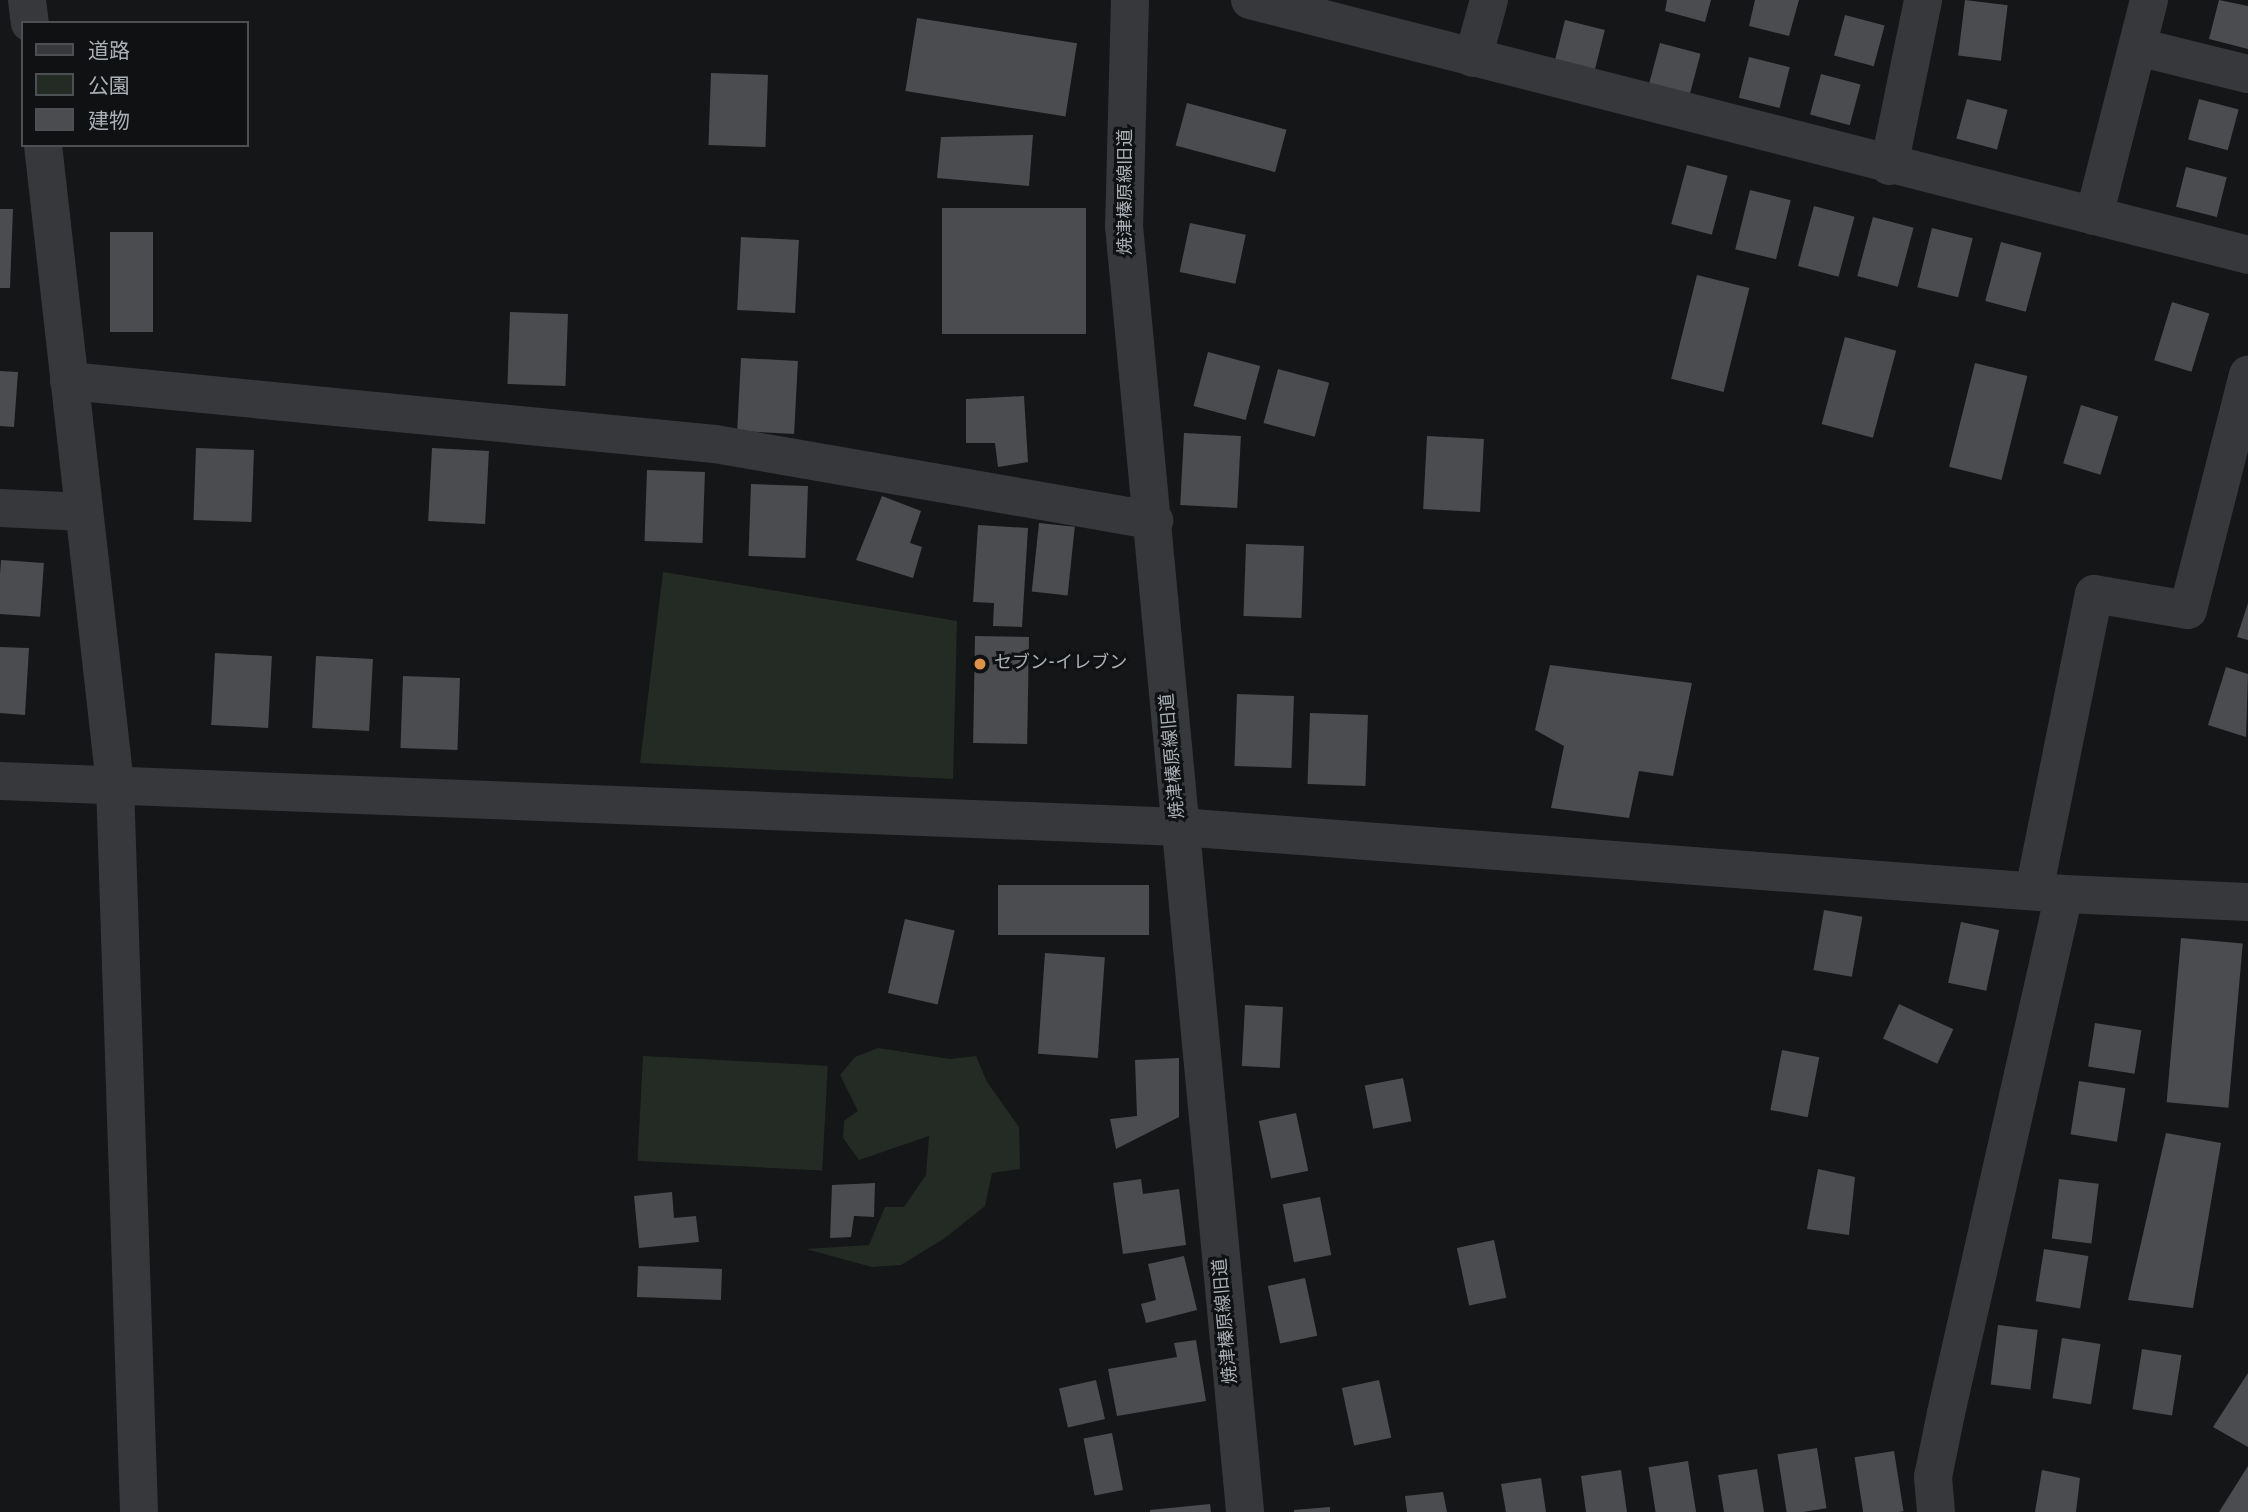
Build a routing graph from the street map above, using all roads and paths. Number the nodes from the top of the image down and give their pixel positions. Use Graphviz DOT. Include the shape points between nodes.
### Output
graph roads {
  1 [pos="27,0"];
  2 [pos="1130,0"];
  3 [pos="1250,0"];
  4 [pos="1489,0"];
  5 [pos="1923,0"];
  6 [pos="2149,0"];
  7 [pos="30,21"];
  8 [pos="2138,47"];
  9 [pos="1473,58"];
  10 [pos="2248,74"];
  11 [pos="43,147"];
  12 [pos="1889,166"];
  13 [pos="2094,216"];
  14 [pos="2248,255"];
  15 [pos="2248,375"];
  16 [pos="69,381"];
  17 [pos="2237,464"];
  18 [pos="0,508"];
  19 [pos="84,512"];
  20 [pos="1154,521"];
  21 [pos="0,781"];
  22 [pos="116,785"];
  23 [pos="1180,827"];
  24 [pos="2049,893"];
  25 [pos="2248,902"];
  26 [pos="139,1512"];
  27 [pos="1245,1512"];
  28 [pos="1936,1512"];
  1 -- 7 [label="street"];
  2 -- 20 [label="street, 焼津榛原線旧道" via="1124,226"];
  3 -- 9 [label="street"];
  4 -- 9 [label="street"];
  5 -- 12 [label="street"];
  6 -- 8 [label="street"];
  8 -- 10 [label="street"];
  8 -- 13 [label="street"];
  9 -- 12 [label="street"];
  11 -- 16 [label="street"];
  12 -- 13 [label="street"];
  13 -- 14 [label="street"];
  15 -- 17 [label="street"];
  16 -- 19 [label="street"];
  16 -- 20 [label="street" via="715,444"];
  17 -- 24 [label="street" via="2188,610 2094,594"];
  18 -- 19 [label="street"];
  19 -- 22 [label="street"];
  20 -- 23 [label="street, 焼津榛原線旧道"];
  21 -- 22 [label="street"];
  22 -- 23 [label="street"];
  22 -- 26 [label="street"];
  23 -- 24 [label="street"];
  23 -- 27 [label="street, 焼津榛原線旧道"];
  24 -- 25 [label="street"];
  24 -- 28 [label="street" via="1933,1477"];
}
